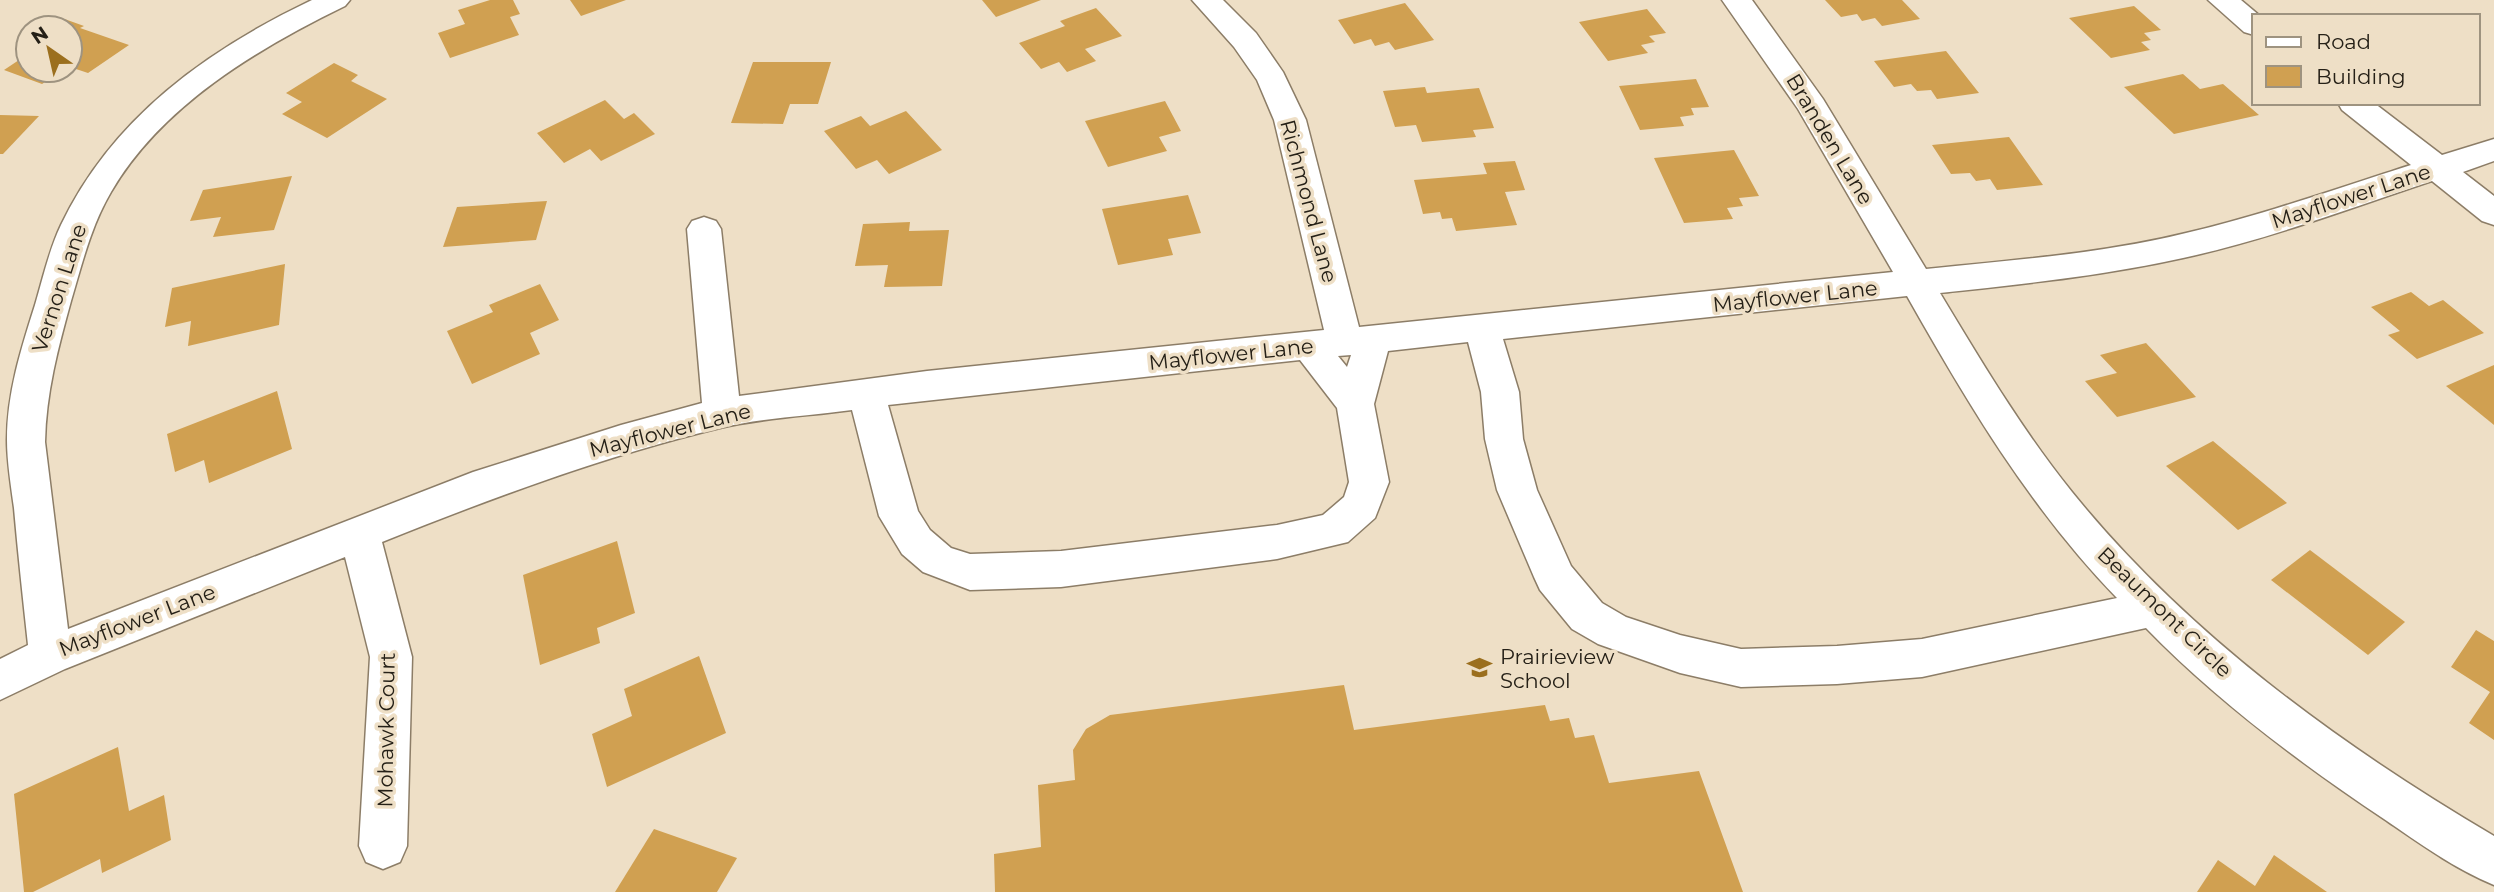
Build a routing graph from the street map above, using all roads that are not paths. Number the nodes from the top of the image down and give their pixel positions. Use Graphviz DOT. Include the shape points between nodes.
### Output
graph roads {
  1 [pos="335,0"];
  2 [pos="1207,0"];
  3 [pos="1737,0"];
  4 [pos="2223,0"];
  5 [pos="2252,24"];
  6 [pos="2356,105"];
  7 [pos="2494,150"];
  8 [pos="2439,168"];
  9 [pos="2494,213"];
  10 [pos="704,229"];
  11 [pos="1915,284"];
  12 [pos="1482,328"];
  13 [pos="1359,341"];
  14 [pos="1309,346"];
  15 [pos="866,393"];
  16 [pos="1355,404"];
  17 [pos="722,413"];
  18 [pos="359,533"];
  19 [pos="2154,608"];
  20 [pos="50,654"];
  21 [pos="0,680"];
  22 [pos="383,846"];
  23 [pos="2494,862"];
  1 -- 20 [label="street, Vernon Lane" via="273,30 164,105 116,161 76,226 30,379 26,414"];
  2 -- 13 [label="street, Richmond Lane" via="1272,79 1290,120"];
  3 -- 11 [label="street, Branden Lane" via="1776,49 1815,111"];
  4 -- 5 [label="street"];
  6 -- 8 [label="street"];
  7 -- 8 [label="street, Mayflower Lane"];
  8 -- 9 [label="street"];
  8 -- 11 [label="street, Mayflower Lane" via="2184,246 2085,265"];
  10 -- 17 [label="street"];
  11 -- 12 [label="street, Mayflower Lane"];
  11 -- 19 [label="street, Beaumont Circle" via="2048,490"];
  12 -- 13 [label="street, Mayflower Lane"];
  12 -- 19 [label="street" via="1522,502 1555,577 1569,597 1613,631 1741,668 1838,665 1922,658"];
  13 -- 14 [label="street, Mayflower Lane"];
  13 -- 16 [label="street"];
  14 -- 15 [label="street, Mayflower Lane"];
  14 -- 16 [label="street"];
  15 -- 16 [label="street" via="900,516 916,542 937,560 970,572 1061,569 1277,542 1334,530 1361,506 1369,482"];
  15 -- 17 [label="street, Mayflower Lane"];
  17 -- 18 [label="street, Mayflower Lane" via="551,461"];
  18 -- 20 [label="street, Mayflower Lane"];
  18 -- 22 [label="street, Mohawk Court" via="391,657"];
  19 -- 23 [label="street, Beaumont Circle" via="2310,740"];
  20 -- 21 [label="street, Mayflower Lane"];
}
